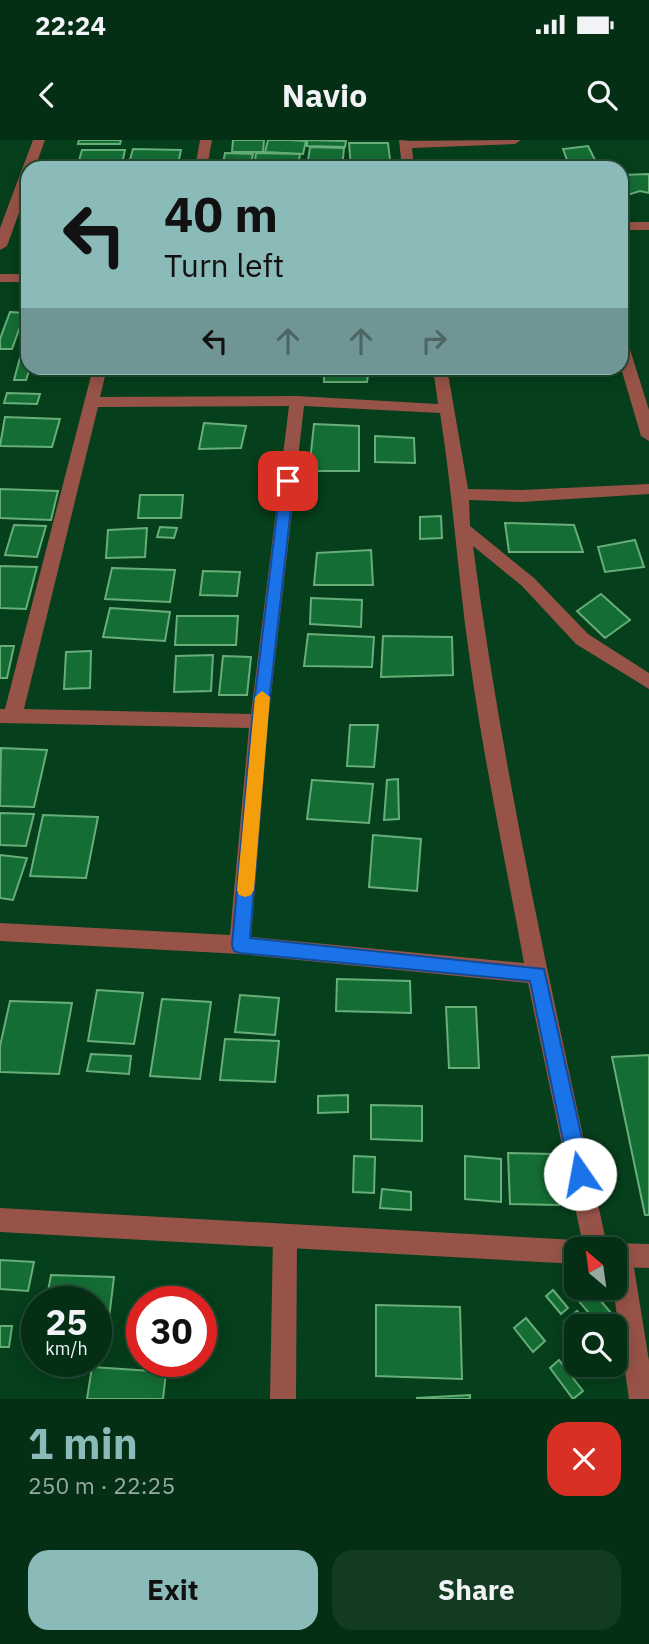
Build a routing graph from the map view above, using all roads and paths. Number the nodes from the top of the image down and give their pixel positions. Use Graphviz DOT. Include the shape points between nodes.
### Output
graph roads {
  1 [pos="39,140"];
  2 [pos="206,140"];
  3 [pos="515,140"];
  4 [pos="405,143"];
  5 [pos="31,161"];
  6 [pos="202,161"];
  7 [pos="407,161"];
  8 [pos="21,189"];
  9 [pos="628,226"];
  10 [pos="649,226"];
  11 [pos="0,247"];
  12 [pos="0,278"];
  13 [pos="21,278"];
  14 [pos="628,367"];
  15 [pos="98,375"];
  16 [pos="441,375"];
  17 [pos="297,401"];
  18 [pos="92,402"];
  19 [pos="448,409"];
  20 [pos="649,436"];
  21 [pos="649,489"];
  22 [pos="461,494"];
  23 [pos="462,528"];
  24 [pos="649,682"];
  25 [pos="7,716"];
  26 [pos="259,721"];
  27 [pos="0,932"];
  28 [pos="240,945"];
  29 [pos="537,974"];
  30 [pos="0,1220"];
  31 [pos="285,1236"];
  32 [pos="606,1237"];
  33 [pos="564,1251"];
  34 [pos="627,1254"];
  35 [pos="649,1256"];
  36 [pos="620,1300"];
  37 [pos="283,1399"];
  38 [pos="642,1399"];
  1 -- 5 [label="street"];
  2 -- 6 [label="street"];
  3 -- 4 [label="street"];
  4 -- 7 [label="street"];
  8 -- 11 [label="street"];
  9 -- 10 [label="street"];
  12 -- 13 [label="street"];
  14 -- 20 [label="street"];
  15 -- 18 [label="street"];
  16 -- 19 [label="street"];
  17 -- 18 [label="street"];
  17 -- 19 [label="street"];
  17 -- 26 [label="street"];
  18 -- 25 [label="street"];
  19 -- 22 [label="street"];
  21 -- 22 [label="street" via="522,496"];
  22 -- 23 [label="street"];
  23 -- 24 [label="street" via="528,582 582,639"];
  23 -- 29 [label="street" via="479,663"];
  25 -- 26 [label="street"];
  26 -- 28 [label="street"];
  27 -- 28 [label="street"];
  28 -- 29 [label="street"];
  29 -- 32 [label="street"];
  30 -- 31 [label="street"];
  31 -- 33 [label="street"];
  31 -- 37 [label="street"];
  34 -- 35 [label="street"];
  36 -- 38 [label="street"];
}
